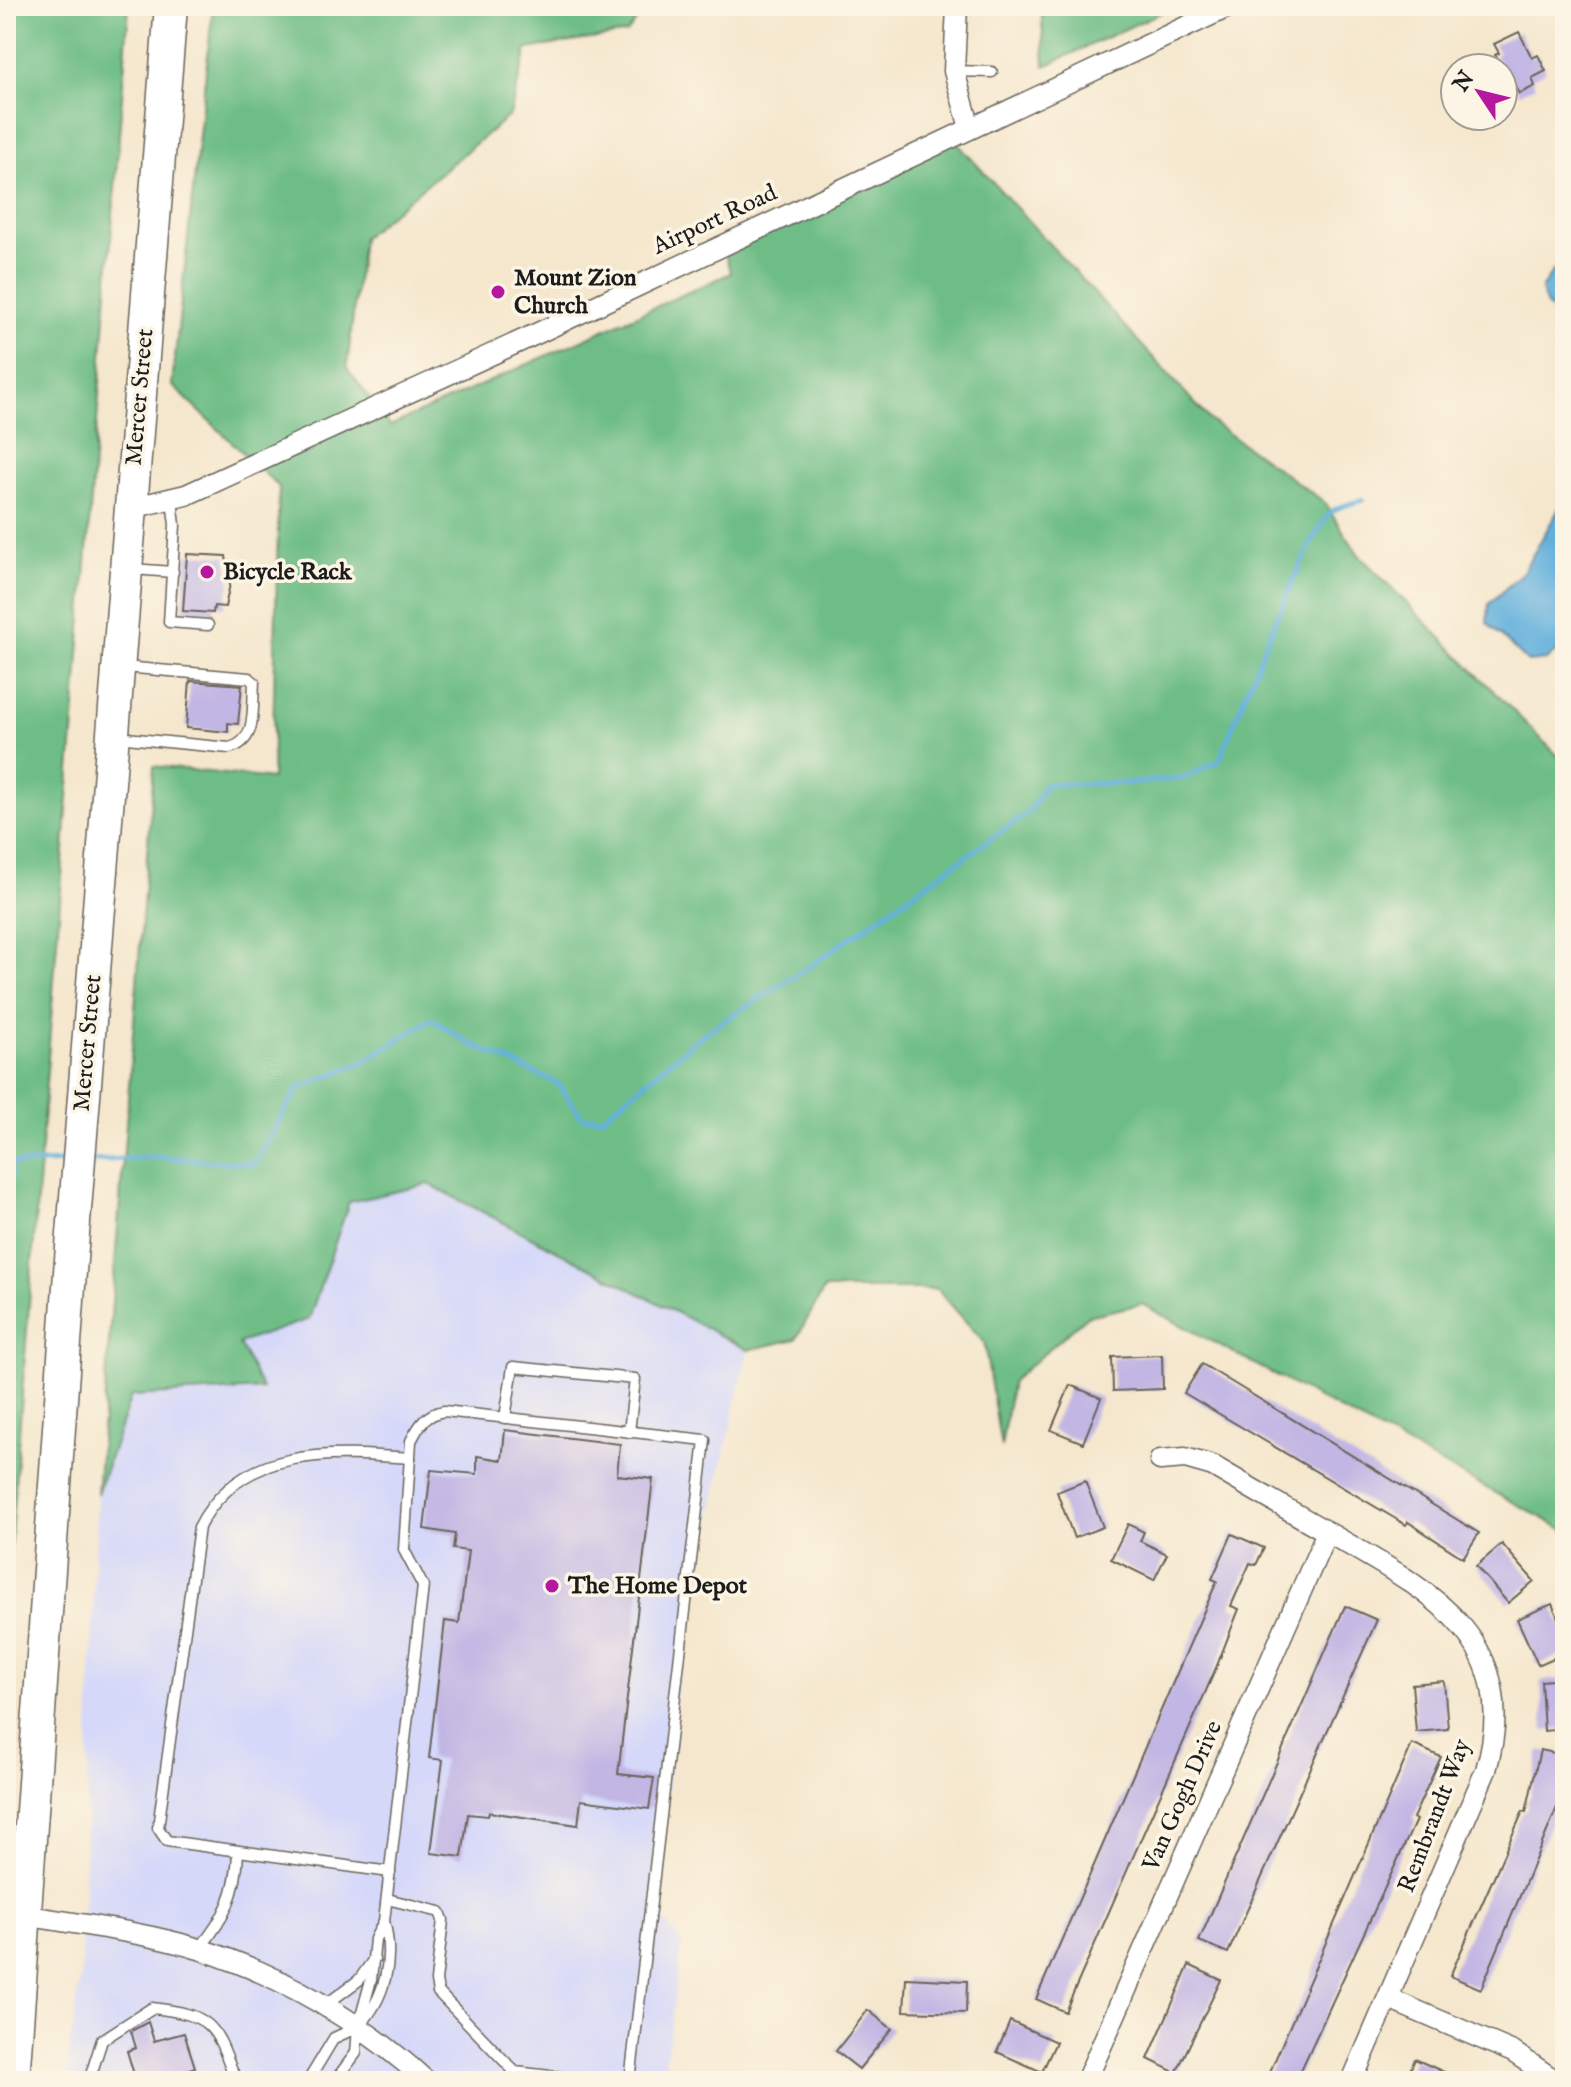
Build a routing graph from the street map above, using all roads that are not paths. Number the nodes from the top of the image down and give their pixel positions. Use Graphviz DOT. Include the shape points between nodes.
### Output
graph roads {
  1 [pos="171,6"];
  2 [pos="957,6"];
  3 [pos="1230,6"];
  4 [pos="954,71"];
  5 [pos="992,72"];
  6 [pos="970,128"];
  7 [pos="172,500"];
  8 [pos="131,508"];
  9 [pos="126,569"];
  10 [pos="173,572"];
  11 [pos="208,625"];
  12 [pos="118,667"];
  13 [pos="113,737"];
  14 [pos="505,1418"];
  15 [pos="629,1432"];
  16 [pos="410,1458"];
  17 [pos="1160,1460"];
  18 [pos="1327,1532"];
  19 [pos="238,1851"];
  20 [pos="390,1872"];
  21 [pos="387,1899"];
  22 [pos="24,1915"];
  23 [pos="384,1921"];
  24 [pos="199,1949"];
  25 [pos="374,1959"];
  26 [pos="1389,1999"];
  27 [pos="324,2006"];
  28 [pos="358,2027"];
  29 [pos="13,2081"];
  30 [pos="89,2081"];
  31 [pos="236,2081"];
  32 [pos="308,2081"];
  33 [pos="335,2081"];
  34 [pos="426,2081"];
  35 [pos="595,2081"];
  36 [pos="630,2081"];
  37 [pos="1086,2081"];
  38 [pos="1352,2081"];
  39 [pos="1556,2081"];
  1 -- 8 [label="main road, Mercer Street"];
  2 -- 4 [label="street"];
  3 -- 6 [label="street, Airport Road"];
  4 -- 5 [label="lane"];
  4 -- 6 [label="street"];
  6 -- 7 [label="street, Airport Road"];
  7 -- 8 [label="street, Airport Road"];
  7 -- 10 [label="lane"];
  8 -- 9 [label="main road, Mercer Street"];
  9 -- 10 [label="lane"];
  9 -- 12 [label="main road, Mercer Street"];
  10 -- 11 [label="lane" via="169,622"];
  12 -- 13 [label="main road, Mercer Street"];
  12 -- 13 [label="lane" via="254,682 249,737 242,745"];
  13 -- 22 [label="main road, Mercer Street"];
  14 -- 15 [label="lane"];
  14 -- 15 [label="lane" via="513,1367 635,1379"];
  14 -- 16 [label="lane" via="444,1411 428,1415 411,1441"];
  15 -- 36 [label="lane" via="705,1440"];
  16 -- 19 [label="lane" via="321,1453 267,1464 221,1496 199,1527 158,1828 167,1841"];
  16 -- 20 [label="lane" via="404,1550 423,1586"];
  17 -- 18 [label="street, Rembrandt Way" via="1201,1461"];
  18 -- 26 [label="street, Rembrandt Way" via="1446,1607 1473,1643 1492,1702 1494,1728 1486,1770"];
  18 -- 37 [label="street, Van Gogh Drive"];
  19 -- 20 [label="lane"];
  19 -- 24 [label="lane" via="237,1882 227,1912"];
  20 -- 21 [label="lane"];
  21 -- 23 [label="lane"];
  21 -- 35 [label="lane" via="440,1912 438,1992 515,2072"];
  22 -- 24 [label="street"];
  22 -- 29 [label="main road, Mercer Street"];
  23 -- 25 [label="lane" via="375,1939"];
  23 -- 28 [label="lane" via="389,1938 384,1987 374,2011"];
  24 -- 27 [label="street"];
  25 -- 27 [label="lane" via="359,1980"];
  25 -- 28 [label="lane"];
  26 -- 38 [label="street, Rembrandt Way"];
  26 -- 39 [label="street" via="1513,2052"];
  27 -- 28 [label="street"];
  28 -- 32 [label="lane" via="334,2038"];
  28 -- 33 [label="lane" via="356,2053"];
  28 -- 34 [label="street"];
  30 -- 31 [label="lane" via="102,2040 152,2008 188,2012 218,2032"];
}
